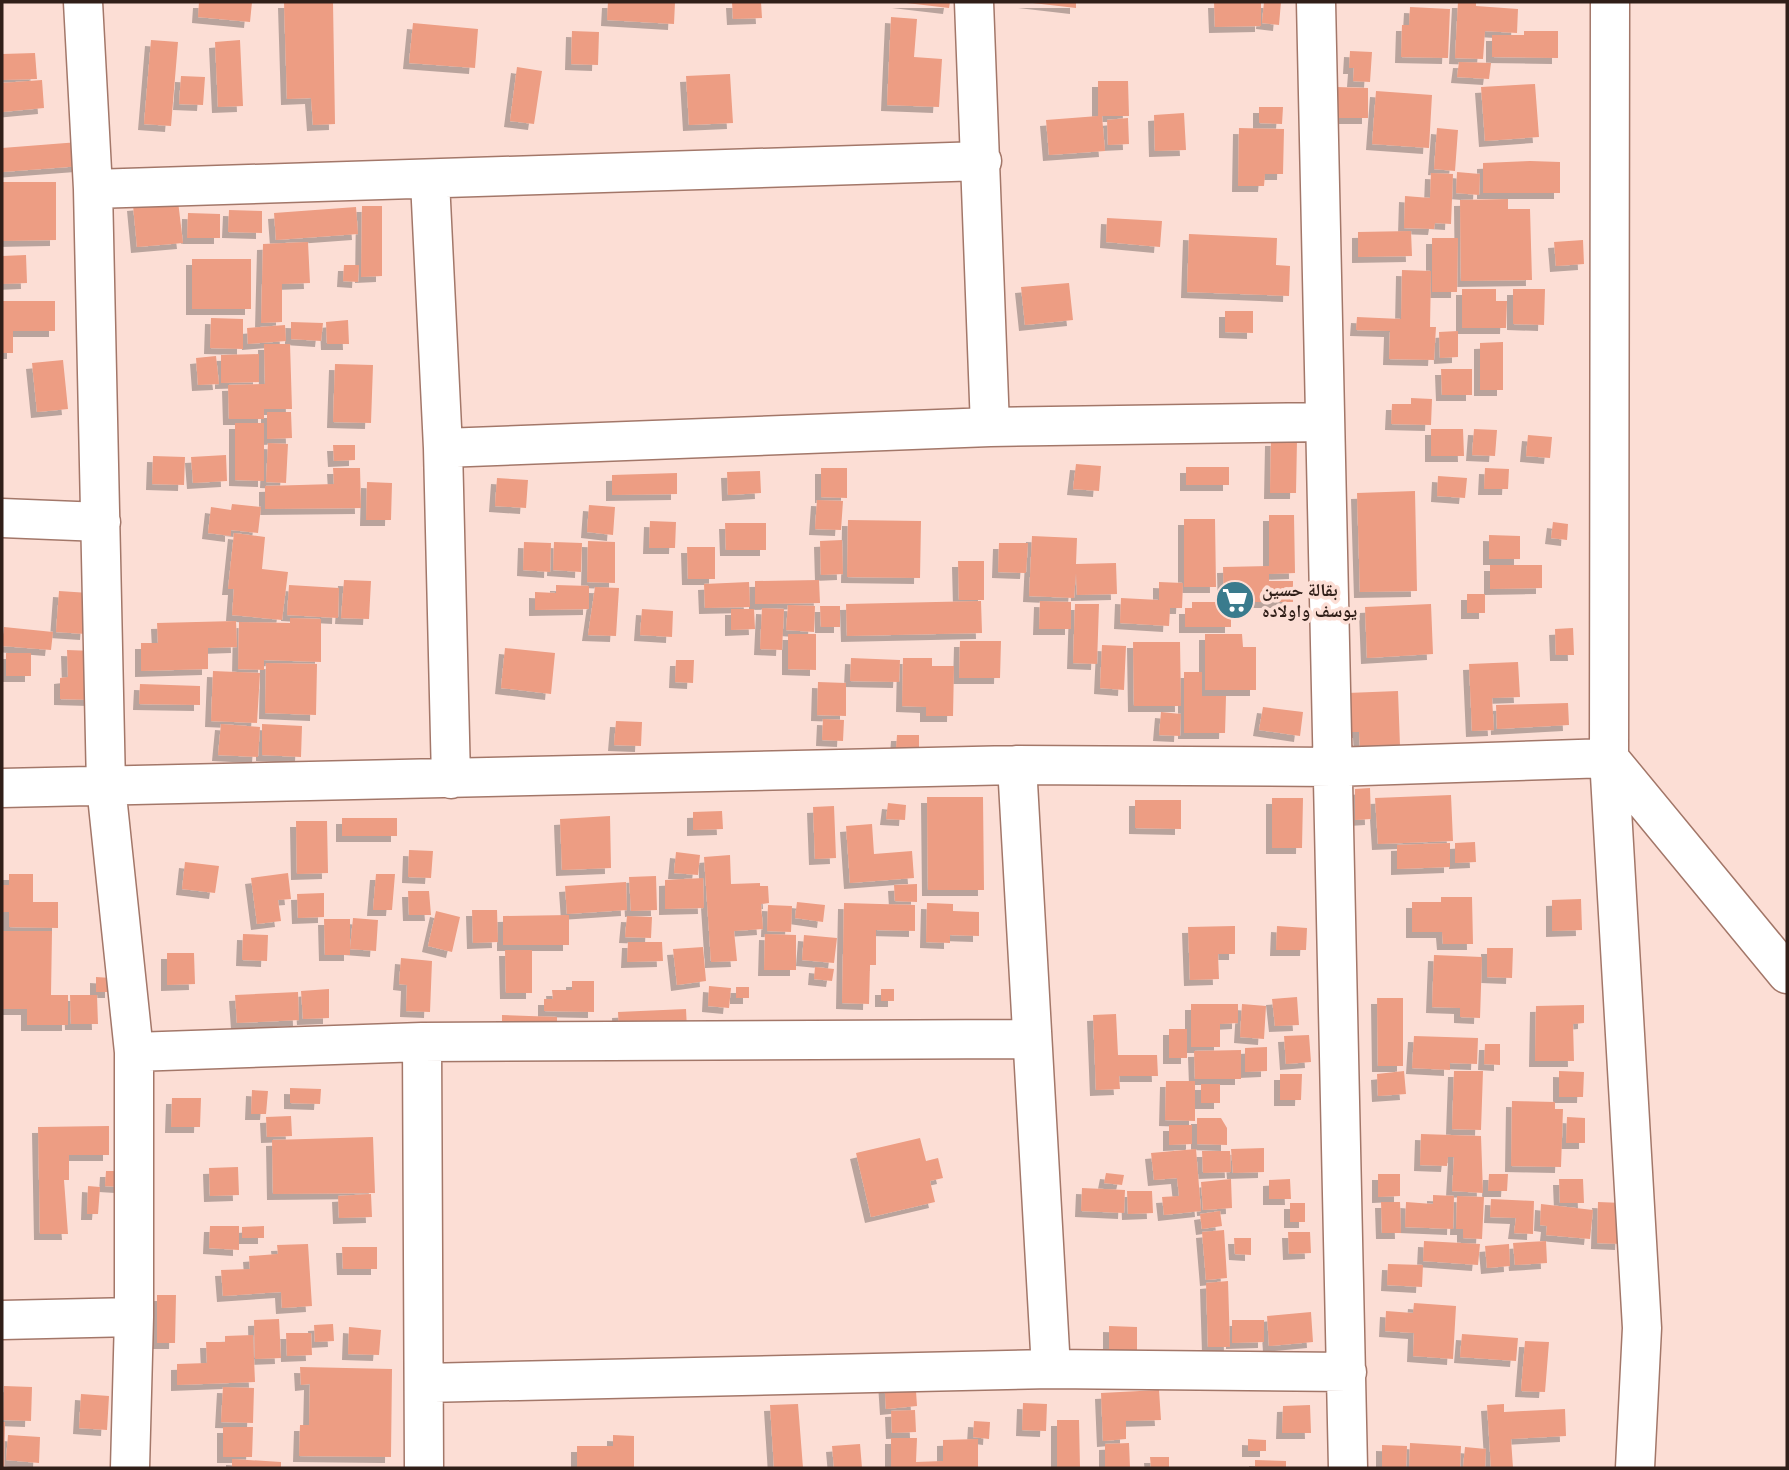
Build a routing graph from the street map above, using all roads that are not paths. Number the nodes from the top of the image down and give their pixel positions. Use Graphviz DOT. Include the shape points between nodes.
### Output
graph roads {
  1 [pos="83,2"];
  2 [pos="974,2"];
  3 [pos="1317,2"];
  4 [pos="1610,2"];
  5 [pos="982,161"];
  6 [pos="430,180"];
  7 [pos="93,189"];
  8 [pos="1324,422"];
  9 [pos="990,426"];
  10 [pos="443,448"];
  11 [pos="2,518"];
  12 [pos="101,522"];
  13 [pos="1609,758"];
  14 [pos="1017,765"];
  15 [pos="1332,767"];
  16 [pos="451,779"];
  17 [pos="106,786"];
  18 [pos="2,788"];
  19 [pos="1787,974"];
  20 [pos="1031,1039"];
  21 [pos="422,1042"];
  22 [pos="134,1052"];
  23 [pos="134,1317"];
  24 [pos="2,1320"];
  25 [pos="1051,1369"];
  26 [pos="1348,1372"];
  27 [pos="424,1383"];
  28 [pos="130,1468"];
  29 [pos="424,1468"];
  30 [pos="1348,1468"];
  31 [pos="1635,1468"];
  1 -- 7 [label="street"];
  2 -- 5 [label="street"];
  3 -- 8 [label="street"];
  4 -- 13 [label="street"];
  5 -- 6 [label="street"];
  5 -- 9 [label="street"];
  6 -- 7 [label="street"];
  6 -- 10 [label="street"];
  7 -- 12 [label="street"];
  8 -- 9 [label="street"];
  8 -- 15 [label="street"];
  9 -- 10 [label="street"];
  10 -- 16 [label="street"];
  11 -- 12 [label="street"];
  12 -- 17 [label="street"];
  13 -- 15 [label="street"];
  13 -- 19 [label="street"];
  13 -- 31 [label="street" via="1642,1328"];
  14 -- 15 [label="street"];
  14 -- 16 [label="street"];
  14 -- 20 [label="street"];
  15 -- 26 [label="street"];
  16 -- 17 [label="street"];
  17 -- 18 [label="street"];
  17 -- 22 [label="street"];
  20 -- 21 [label="street"];
  20 -- 25 [label="street"];
  21 -- 22 [label="street"];
  21 -- 27 [label="street"];
  22 -- 23 [label="street"];
  23 -- 24 [label="street"];
  23 -- 28 [label="street"];
  25 -- 26 [label="street"];
  25 -- 27 [label="street"];
  26 -- 30 [label="street"];
  27 -- 29 [label="street"];
}
